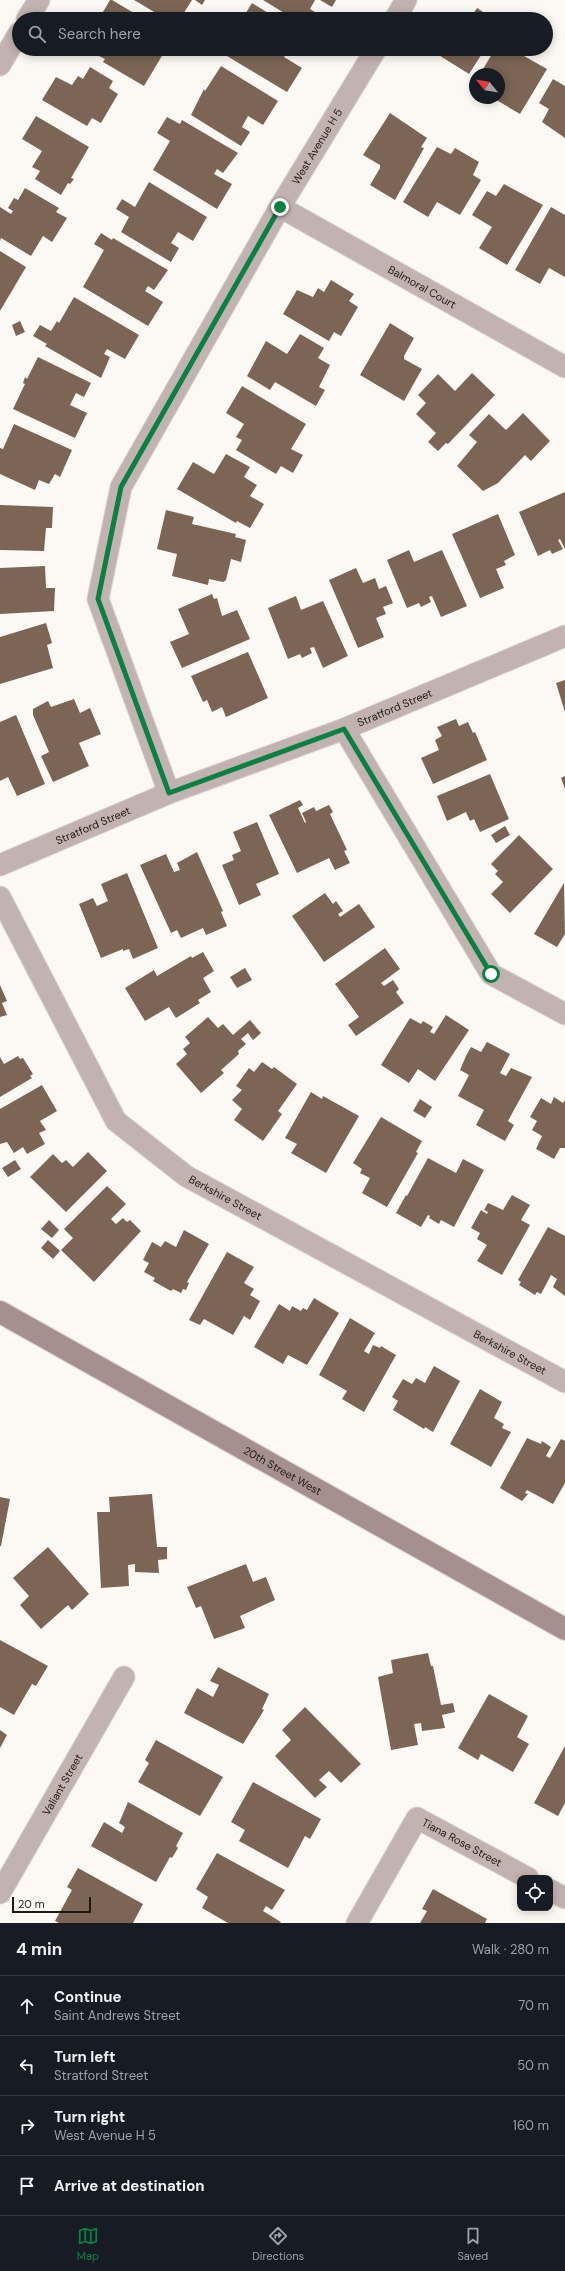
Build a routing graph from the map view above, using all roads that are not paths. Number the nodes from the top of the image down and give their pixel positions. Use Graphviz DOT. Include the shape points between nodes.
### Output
graph roads {
  1 [pos="39,0"];
  2 [pos="406,0"];
  3 [pos="31,12"];
  4 [pos="399,12"];
  5 [pos="12,45"];
  6 [pos="372,56"];
  7 [pos="0,65"];
  8 [pos="280,207"];
  9 [pos="565,367"];
  10 [pos="565,636"];
  11 [pos="344,729"];
  12 [pos="169,793"];
  13 [pos="0,865"];
  14 [pos="0,897"];
  15 [pos="565,1014"];
  16 [pos="0,1312"];
  17 [pos="565,1382"];
  18 [pos="565,1629"];
  19 [pos="124,1677"];
  20 [pos="522,1875"];
  21 [pos="553,1892"];
  22 [pos="0,1893"];
  23 [pos="565,1898"];
  24 [pos="357,1923"];
  1 -- 3 [label="street"];
  2 -- 4 [label="street"];
  5 -- 7 [label="street"];
  6 -- 8 [label="street, West Avenue H 5"];
  8 -- 9 [label="street, Balmoral Court"];
  8 -- 12 [label="street, West Avenue H 5" via="121,487 98,599"];
  10 -- 11 [label="street, Stratford Street"];
  11 -- 12 [label="street, Stratford Street"];
  11 -- 15 [label="street" via="491,974"];
  12 -- 13 [label="street, Stratford Street"];
  14 -- 17 [label="street, Berkshire Street" via="116,1121 186,1176"];
  16 -- 18 [label="main road, 20th Street West"];
  19 -- 22 [label="street, Valiant Street"];
  20 -- 24 [label="street, Tiana Rose Street" via="416,1818"];
  21 -- 23 [label="street"];
}
